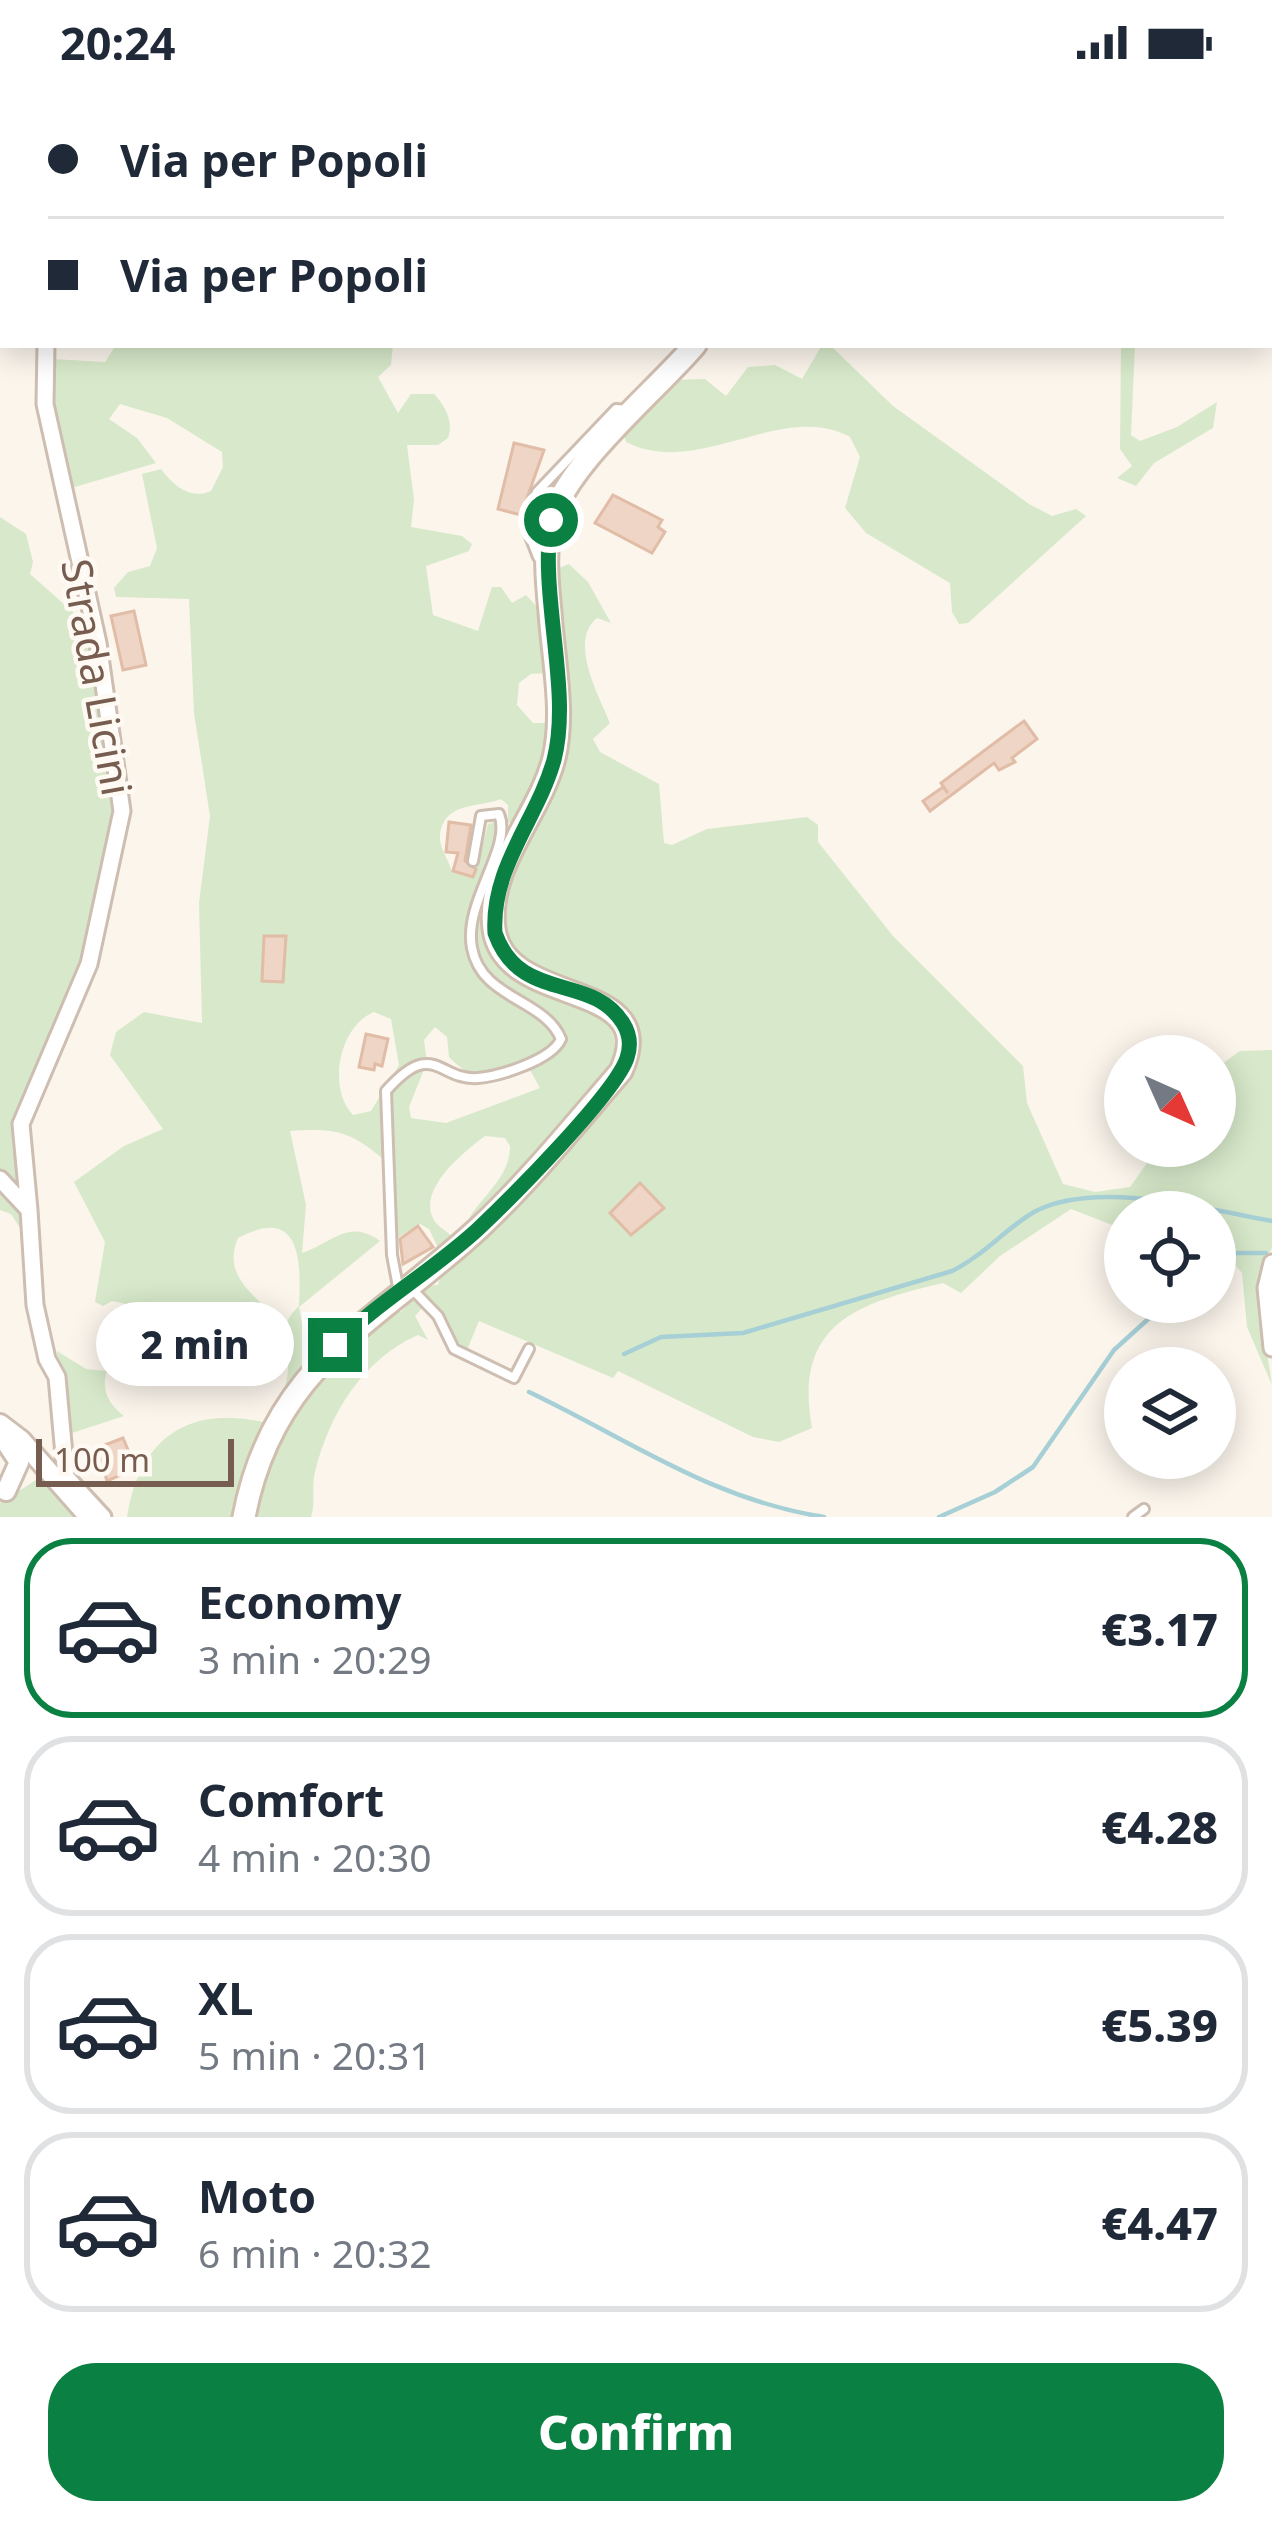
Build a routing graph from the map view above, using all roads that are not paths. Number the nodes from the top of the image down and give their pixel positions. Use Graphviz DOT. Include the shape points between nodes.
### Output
graph roads {
  1 [pos="46,348"];
  2 [pos="692,348"];
  3 [pos="504,849"];
  4 [pos="473,861"];
  5 [pos="0,1179"];
  6 [pos="29,1210"];
  7 [pos="1272,1263"];
  8 [pos="404,1290"];
  9 [pos="1272,1348"];
  10 [pos="530,1349"];
  11 [pos="0,1424"];
  12 [pos="0,1436"];
  13 [pos="40,1463"];
  14 [pos="3,1493"];
  15 [pos="1144,1509"];
  16 [pos="89,1517"];
  17 [pos="104,1517"];
  18 [pos="244,1517"];
  19 [pos="1133,1517"];
  1 -- 6 [label="street, Strada Licini" via="45,404 98,643 122,811 89,964 21,1124"];
  2 -- 3 [label="main road" via="558,502 548,543 555,755"];
  3 -- 4 [label="lane" via="502,816 483,813"];
  3 -- 8 [label="main road" via="496,896 500,946 528,978 615,1013 629,1054 506,1201"];
  3 -- 8 [label="lane" via="471,910 476,964 561,1039 548,1054 478,1078 423,1065 386,1091 392,1255"];
  5 -- 6 [label="street"];
  6 -- 17 [label="street, Strada Licini" via="35,1305 57,1377 63,1467"];
  7 -- 9 [label="street"];
  8 -- 10 [label="lane" via="439,1316 454,1348 514,1378"];
  8 -- 18 [label="main road" via="349,1331 310,1374 264,1450"];
  11 -- 13 [label="street"];
  12 -- 14 [label="street" via="19,1462"];
  13 -- 14 [label="street"];
  13 -- 16 [label="street"];
  15 -- 19 [label="lane"];
}
